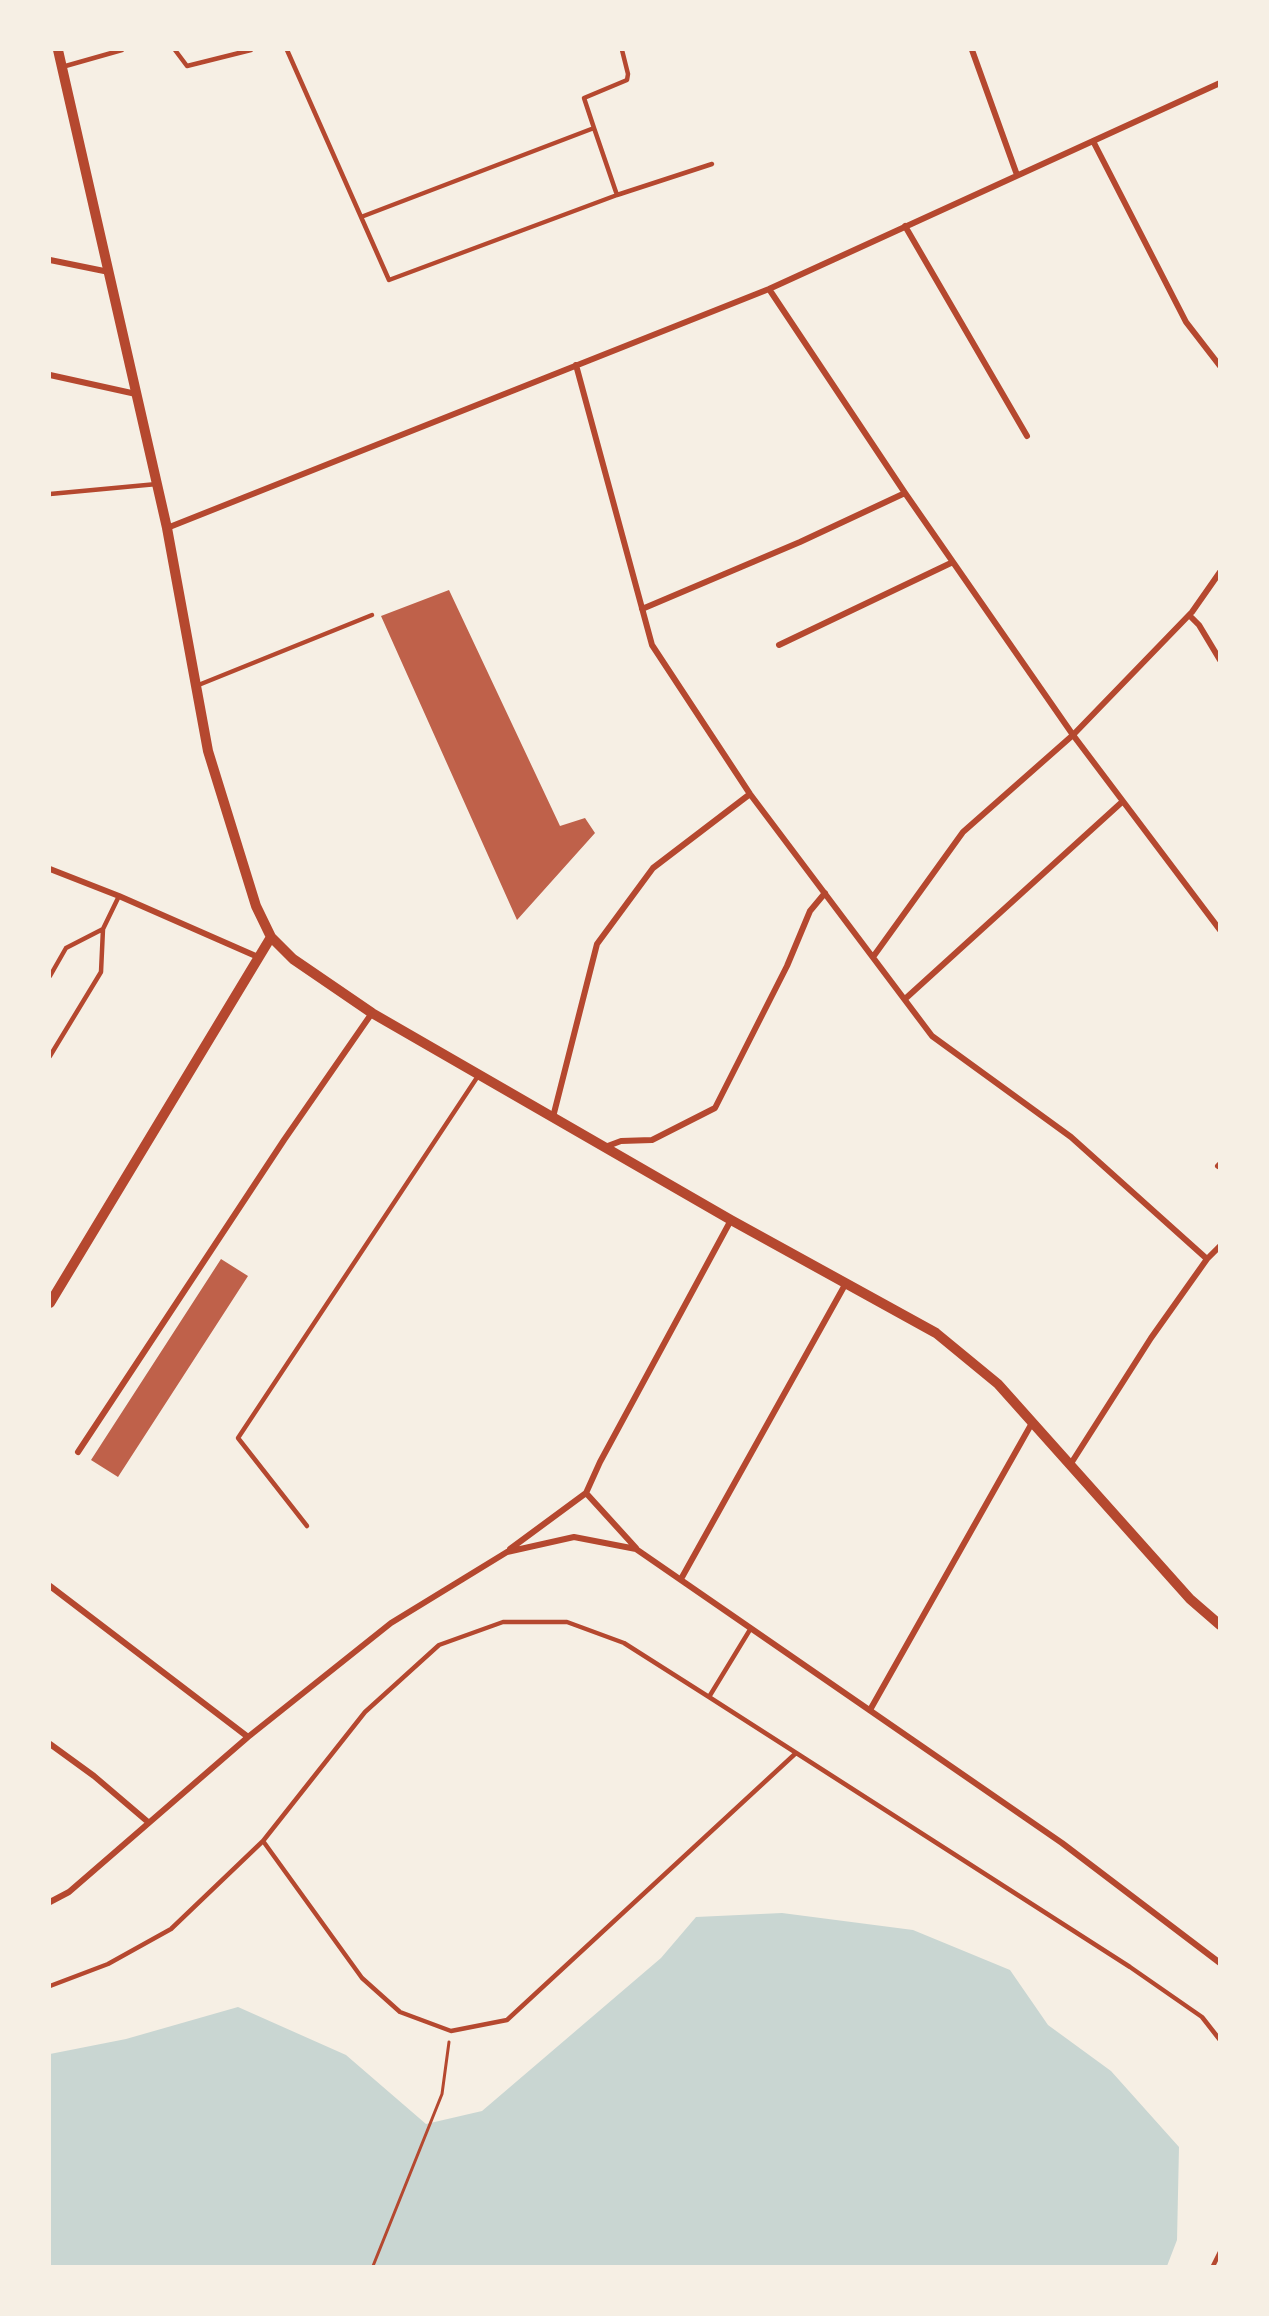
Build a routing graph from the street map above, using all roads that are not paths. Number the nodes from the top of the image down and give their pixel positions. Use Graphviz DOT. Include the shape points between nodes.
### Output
graph roads {
  1 [pos="58,50"];
  2 [pos="122,50"];
  3 [pos="175,50"];
  4 [pos="251,50"];
  5 [pos="287,50"];
  6 [pos="622,50"];
  7 [pos="972,50"];
  8 [pos="62,67"];
  9 [pos="1220,83"];
  10 [pos="594,128"];
  11 [pos="1093,141"];
  12 [pos="712,164"];
  13 [pos="1017,176"];
  14 [pos="617,195"];
  15 [pos="361,217"];
  16 [pos="906,226"];
  17 [pos="50,260"];
  18 [pos="109,272"];
  19 [pos="769,289"];
  20 [pos="576,365"];
  21 [pos="1220,366"];
  22 [pos="50,375"];
  23 [pos="136,394"];
  24 [pos="1028,436"];
  25 [pos="157,484"];
  26 [pos="905,493"];
  27 [pos="50,494"];
  28 [pos="166,528"];
  29 [pos="953,562"];
  30 [pos="1220,572"];
  31 [pos="642,609"];
  32 [pos="372,615"];
  33 [pos="1189,615"];
  34 [pos="779,645"];
  35 [pos="1220,660"];
  36 [pos="196,686"];
  37 [pos="1073,735"];
  38 [pos="750,794"];
  39 [pos="1122,802"];
  40 [pos="50,869"];
  41 [pos="825,893"];
  42 [pos="119,896"];
  43 [pos="103,929"];
  44 [pos="1220,930"];
  45 [pos="271,937"];
  46 [pos="258,957"];
  47 [pos="873,957"];
  48 [pos="50,976"];
  49 [pos="906,999"];
  50 [pos="372,1013"];
  51 [pos="50,1056"];
  52 [pos="478,1075"];
  53 [pos="553,1117"];
  54 [pos="605,1147"];
  55 [pos="731,1220"];
  56 [pos="1220,1246"];
  57 [pos="1206,1259"];
  58 [pos="846,1283"];
  59 [pos="50,1303"];
  60 [pos="1032,1423"];
  61 [pos="78,1452"];
  62 [pos="1070,1465"];
  63 [pos="586,1493"];
  64 [pos="307,1526"];
  65 [pos="636,1549"];
  66 [pos="507,1552"];
  67 [pos="681,1580"];
  68 [pos="50,1586"];
  69 [pos="1220,1625"];
  70 [pos="751,1628"];
  71 [pos="709,1697"];
  72 [pos="870,1710"];
  73 [pos="248,1737"];
  74 [pos="50,1744"];
  75 [pos="796,1753"];
  76 [pos="148,1822"];
  77 [pos="263,1841"];
  78 [pos="50,1902"];
  79 [pos="1220,1963"];
  80 [pos="50,1986"];
  81 [pos="1220,2040"];
  82 [pos="1220,2252"];
  83 [pos="1213,2266"];
  1 -- 8 [label="street"];
  2 -- 8 [label="lane"];
  3 -- 4 [label="lane" via="187,66"];
  5 -- 15 [label="lane"];
  6 -- 10 [label="lane" via="627,80 584,98"];
  7 -- 13 [label="street"];
  8 -- 18 [label="street"];
  9 -- 11 [label="street"];
  10 -- 14 [label="lane"];
  10 -- 15 [label="lane"];
  11 -- 13 [label="street"];
  11 -- 21 [label="street" via="1186,322"];
  12 -- 14 [label="lane"];
  13 -- 16 [label="street"];
  14 -- 15 [label="lane" via="394,279 387,278"];
  16 -- 19 [label="street"];
  16 -- 24 [label="street"];
  17 -- 18 [label="street"];
  18 -- 23 [label="street"];
  19 -- 20 [label="street"];
  19 -- 26 [label="street"];
  20 -- 28 [label="street"];
  20 -- 31 [label="street"];
  22 -- 23 [label="street"];
  23 -- 25 [label="street"];
  25 -- 27 [label="lane"];
  25 -- 28 [label="street"];
  26 -- 29 [label="street"];
  26 -- 31 [label="street"];
  28 -- 36 [label="street"];
  29 -- 34 [label="street"];
  29 -- 37 [label="street"];
  30 -- 33 [label="street"];
  31 -- 38 [label="street" via="652,645"];
  32 -- 36 [label="lane"];
  33 -- 35 [label="street"];
  33 -- 37 [label="street"];
  36 -- 45 [label="street" via="208,751 256,906"];
  37 -- 39 [label="street"];
  37 -- 47 [label="street" via="963,832"];
  38 -- 41 [label="street"];
  38 -- 53 [label="street" via="653,868 597,944"];
  39 -- 44 [label="street"];
  39 -- 49 [label="street"];
  40 -- 42 [label="street"];
  41 -- 47 [label="street"];
  41 -- 54 [label="street" via="810,911 787,966 715,1108 652,1140 621,1141"];
  42 -- 43 [label="lane"];
  42 -- 46 [label="street"];
  43 -- 48 [label="lane" via="66,948"];
  43 -- 51 [label="lane" via="101,972"];
  45 -- 46 [label="street"];
  45 -- 50 [label="street" via="293,958"];
  46 -- 59 [label="street"];
  47 -- 49 [label="street"];
  49 -- 57 [label="street" via="933,1036 1071,1137"];
  50 -- 52 [label="street"];
  50 -- 61 [label="street"];
  52 -- 53 [label="street"];
  52 -- 64 [label="lane" via="238,1438"];
  53 -- 54 [label="street"];
  54 -- 55 [label="street"];
  55 -- 58 [label="street"];
  55 -- 63 [label="street"];
  56 -- 57 [label="street"];
  57 -- 62 [label="street"];
  58 -- 60 [label="street" via="936,1333 998,1384"];
  58 -- 67 [label="street"];
  60 -- 62 [label="street"];
  60 -- 72 [label="street"];
  62 -- 69 [label="street" via="1191,1599"];
  63 -- 65 [label="street"];
  63 -- 66 [label="street"];
  65 -- 66 [label="street" via="574,1538"];
  65 -- 67 [label="street"];
  66 -- 73 [label="street" via="391,1623"];
  67 -- 70 [label="street"];
  68 -- 73 [label="street"];
  70 -- 71 [label="lane"];
  70 -- 72 [label="street"];
  71 -- 75 [label="lane"];
  71 -- 77 [label="lane" via="624,1643 567,1622 503,1622 439,1645 365,1712"];
  72 -- 79 [label="street" via="1062,1843"];
  73 -- 76 [label="street"];
  74 -- 76 [label="street"];
  75 -- 77 [label="lane" via="507,2020 451,2031 400,2012 362,1978"];
  75 -- 81 [label="lane" via="1130,1967 1202,2017"];
  76 -- 78 [label="street" via="69,1892"];
  77 -- 80 [label="lane" via="171,1929 108,1964"];
  82 -- 83 [label="lane"];
}
